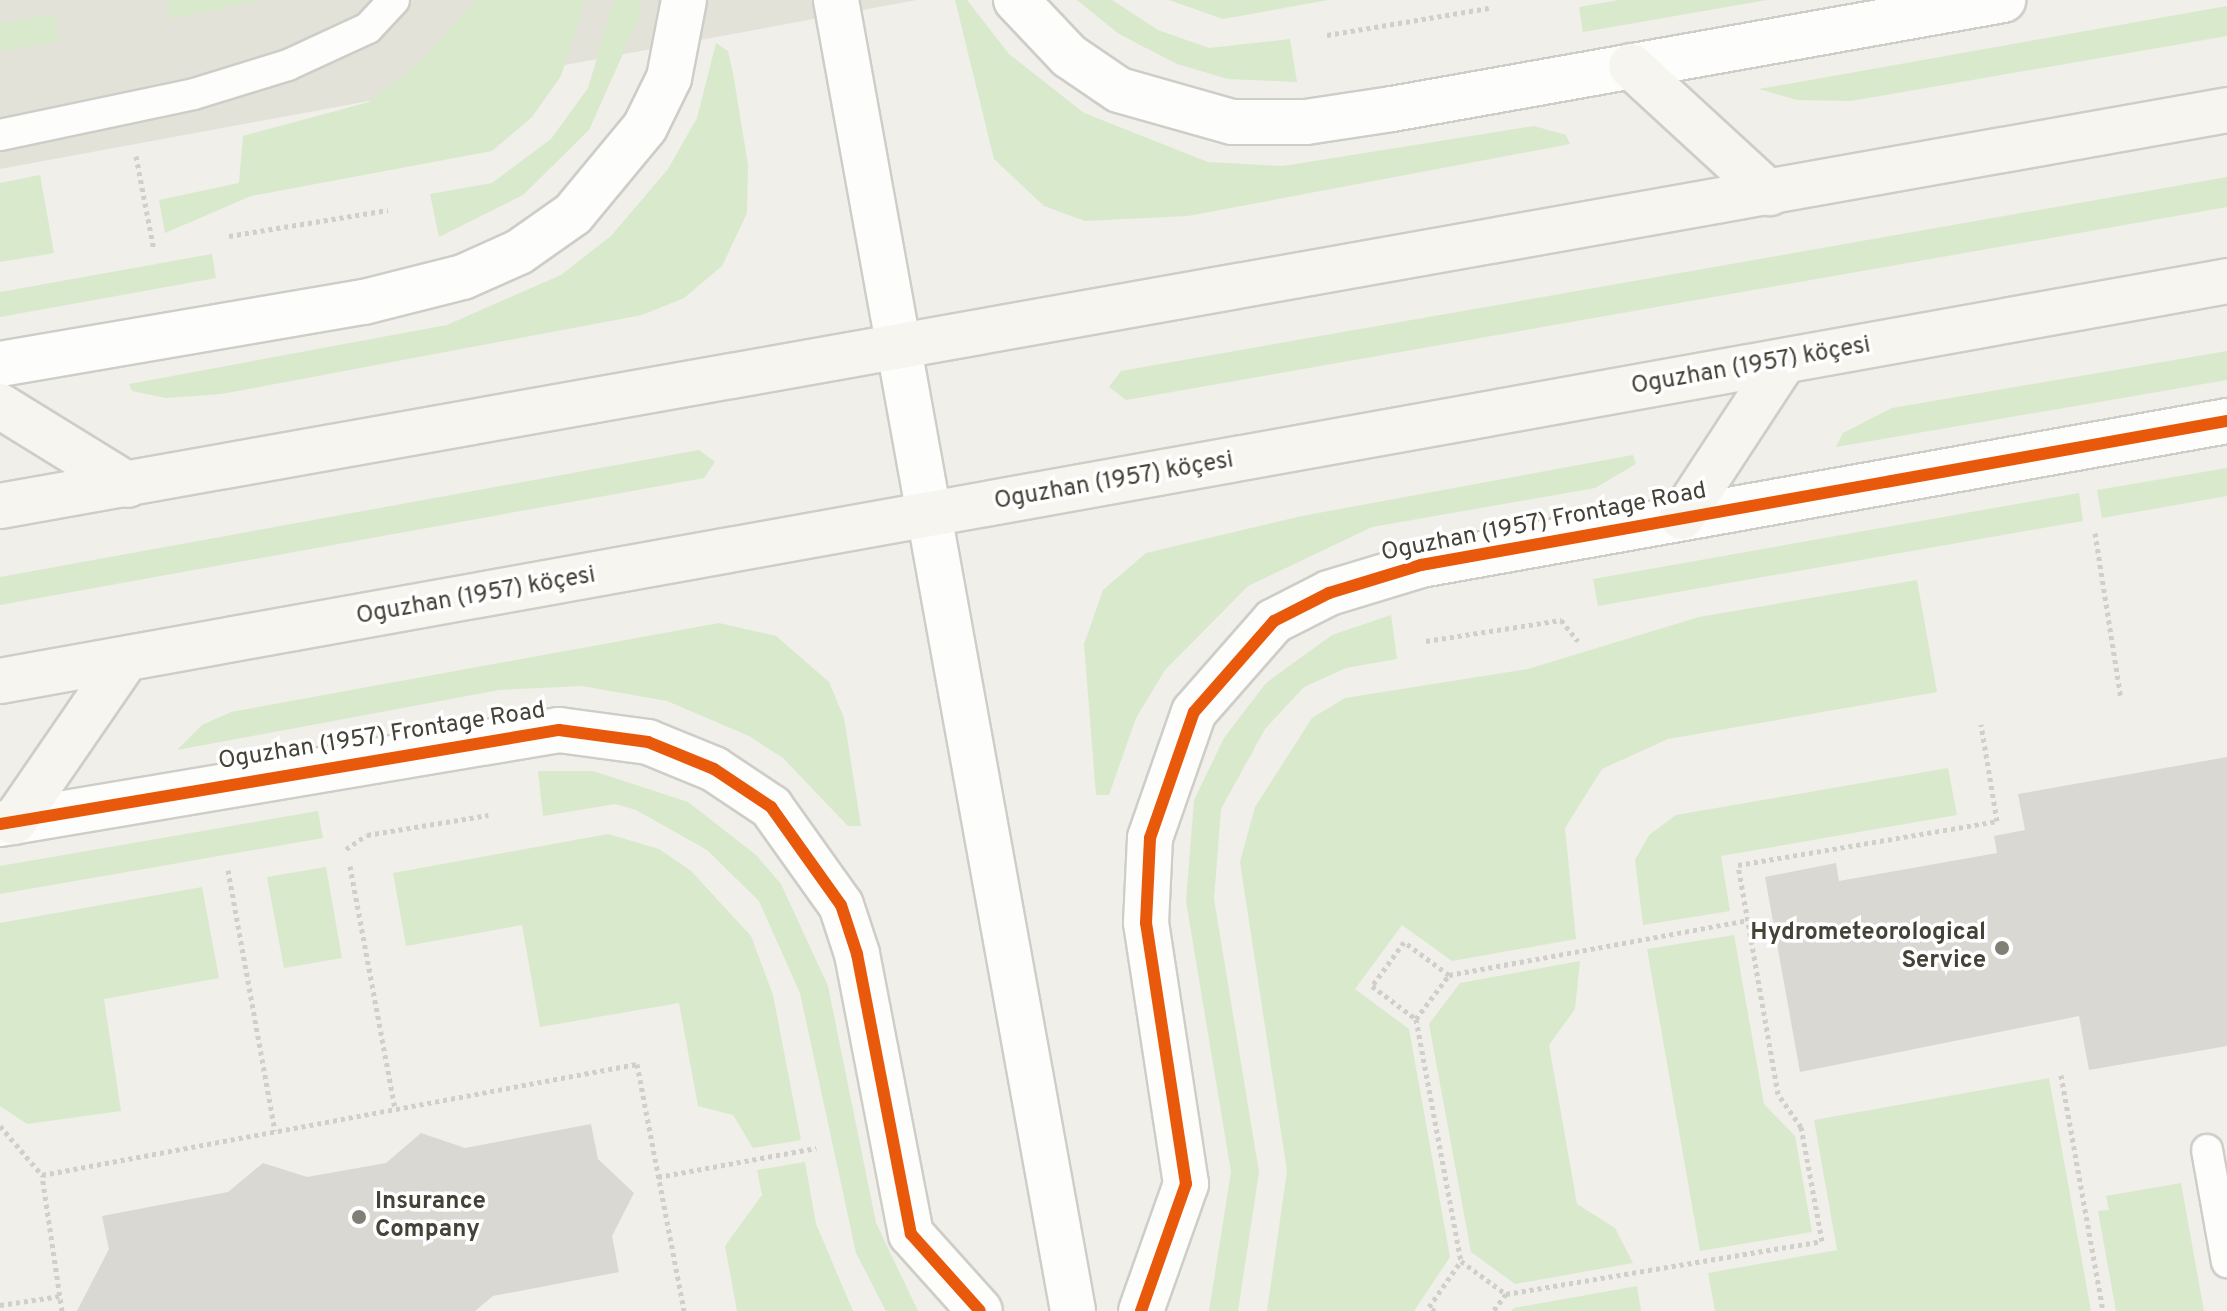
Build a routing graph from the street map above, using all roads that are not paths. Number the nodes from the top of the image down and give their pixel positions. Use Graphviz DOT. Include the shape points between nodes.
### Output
graph roads {
  1 [pos="394,0"];
  2 [pos="684,0"];
  3 [pos="836,0"];
  4 [pos="1016,0"];
  5 [pos="2003,0"];
  6 [pos="1631,66"];
  7 [pos="2227,110"];
  8 [pos="0,135"];
  9 [pos="1769,193"];
  10 [pos="2227,281"];
  11 [pos="900,347"];
  12 [pos="1784,361"];
  13 [pos="0,364"];
  14 [pos="0,406"];
  15 [pos="2227,421"];
  16 [pos="128,485"];
  17 [pos="0,506"];
  18 [pos="931,515"];
  19 [pos="1682,517"];
  20 [pos="124,662"];
  21 [pos="0,681"];
  22 [pos="7,823"];
  23 [pos="2207,1150"];
  24 [pos="2227,1262"];
  25 [pos="980,1311"];
  26 [pos="1073,1311"];
  27 [pos="1141,1311"];
  1 -- 8 [label="lane" via="368,28 288,65 127,109"];
  2 -- 13 [label="street" via="669,78 645,127 573,214 519,252 463,277 364,302"];
  3 -- 11 [label="street"];
  4 -- 6 [label="street" via="1069,56 1119,90 1232,122 1320,120"];
  5 -- 6 [label="street"];
  6 -- 9 [label="main road"];
  7 -- 9 [label="main road"];
  9 -- 11 [label="main road"];
  10 -- 12 [label="main road, Oguzhan (1957) köçesi"];
  11 -- 16 [label="main road"];
  11 -- 18 [label="street"];
  12 -- 18 [label="main road, Oguzhan (1957) köçesi"];
  12 -- 19 [label="main road"];
  14 -- 16 [label="main road"];
  15 -- 19 [label="street, Oguzhan (1957) Frontage Road"];
  16 -- 17 [label="main road"];
  18 -- 20 [label="main road, Oguzhan (1957) köçesi"];
  18 -- 26 [label="street"];
  19 -- 27 [label="street, Oguzhan (1957) Frontage Road" via="1421,565 1329,593 1274,621 1194,712 1150,838 1146,923 1186,1184"];
  20 -- 21 [label="main road, Oguzhan (1957) köçesi"];
  20 -- 22 [label="main road"];
  22 -- 25 [label="street, Oguzhan (1957) Frontage Road" via="559,730 648,742 714,769 771,807 841,905 857,954 911,1234"];
  23 -- 24 [label="lane"];
}
